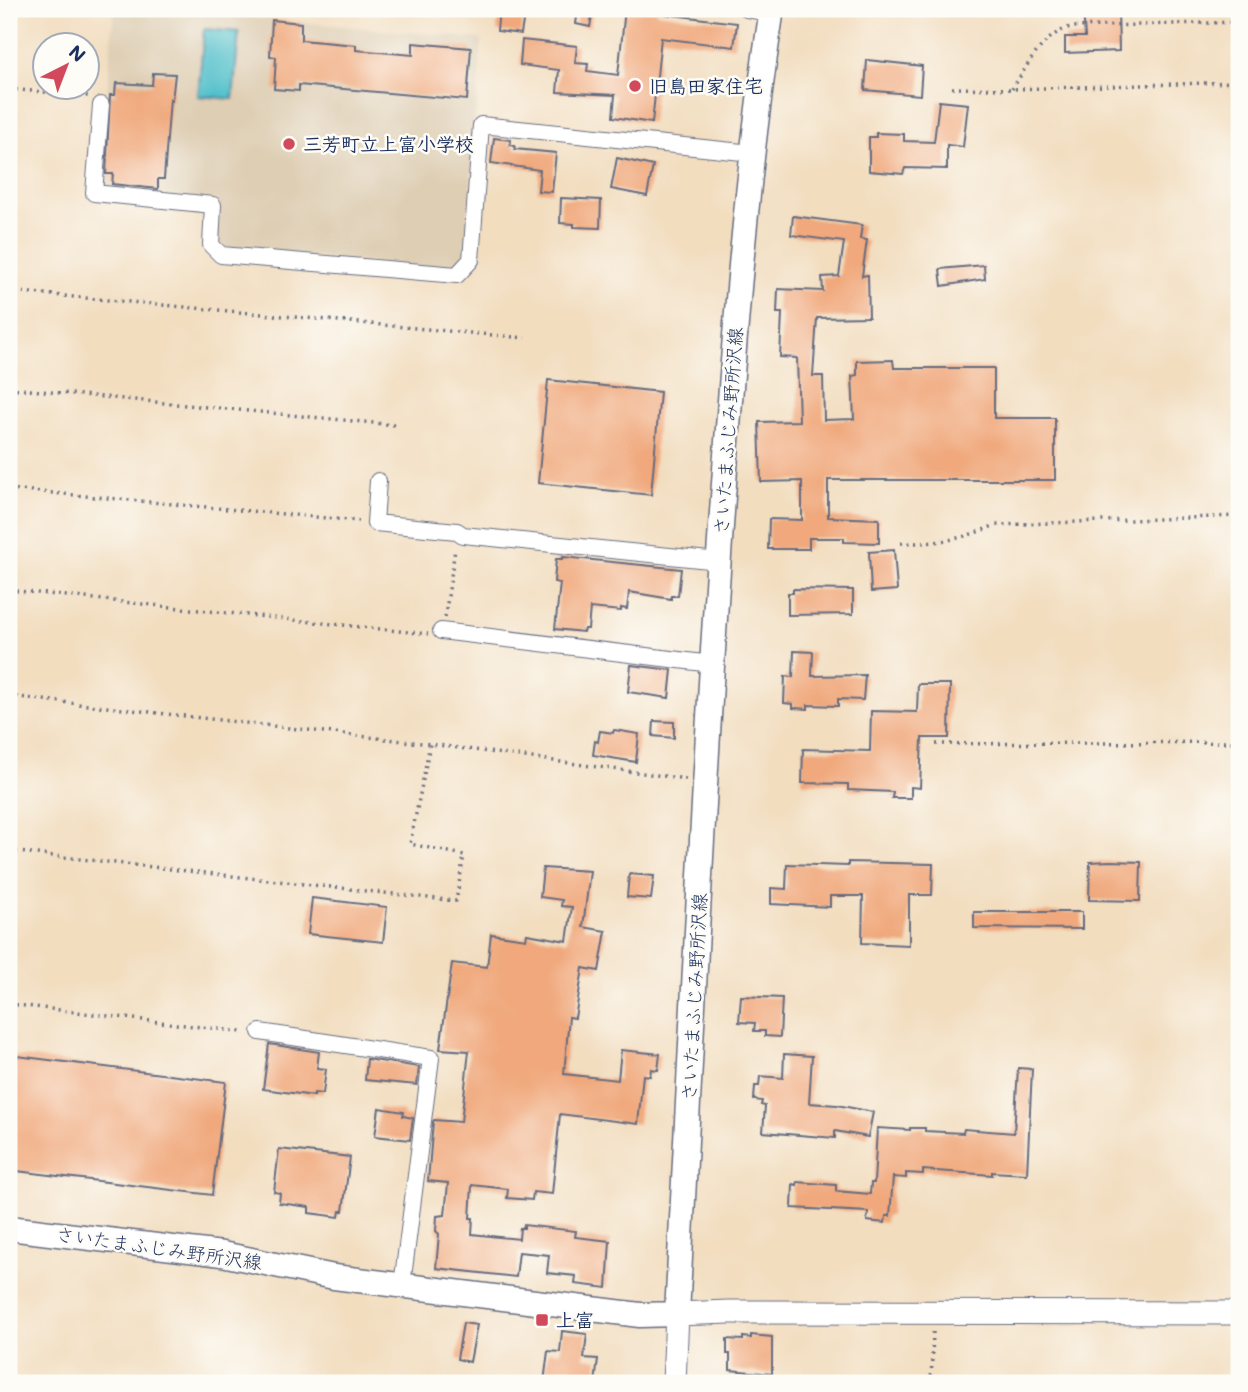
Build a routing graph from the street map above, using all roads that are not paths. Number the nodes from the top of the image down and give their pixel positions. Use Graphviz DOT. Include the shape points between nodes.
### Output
graph roads {
  1 [pos="764,10"];
  2 [pos="101,105"];
  3 [pos="752,153"];
  4 [pos="378,481"];
  5 [pos="719,561"];
  6 [pos="442,631"];
  7 [pos="712,664"];
  8 [pos="260,1032"];
  9 [pos="9,1228"];
  10 [pos="402,1285"];
  11 [pos="1239,1313"];
  12 [pos="677,1314"];
  13 [pos="674,1383"];
  1 -- 3 [label="main road, さいたまふじみ野所沢線"];
  2 -- 3 [label="street" via="94,193 213,205 211,245 221,255 457,275 471,260 481,125"];
  3 -- 5 [label="main road, さいたまふじみ野所沢線"];
  4 -- 5 [label="street" via="375,523"];
  5 -- 7 [label="main road, さいたまふじみ野所沢線"];
  6 -- 7 [label="street"];
  7 -- 12 [label="main road, さいたまふじみ野所沢線"];
  8 -- 10 [label="street" via="431,1058"];
  9 -- 10 [label="main road, さいたまふじみ野所沢線" via="222,1254 334,1277"];
  10 -- 12 [label="main road, さいたまふじみ野所沢線" via="640,1315"];
  11 -- 12 [label="street"];
  12 -- 13 [label="street"];
}
